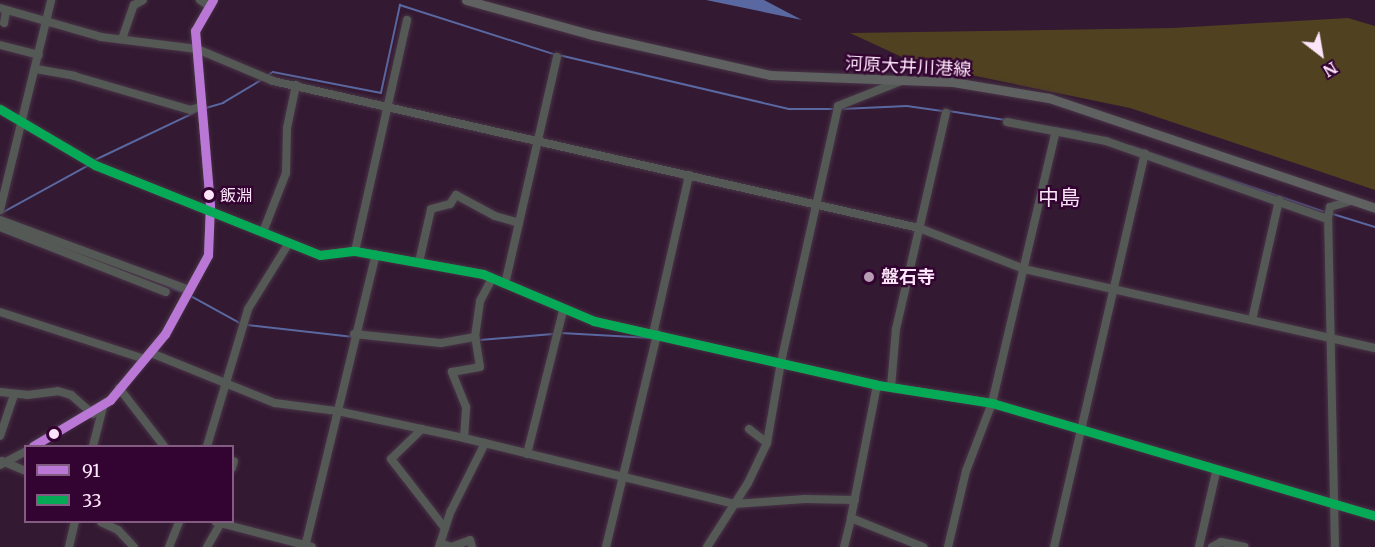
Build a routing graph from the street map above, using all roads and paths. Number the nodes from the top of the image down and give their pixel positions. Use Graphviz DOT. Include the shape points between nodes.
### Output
graph roads {
  1 [pos="51,0"];
  2 [pos="143,0"];
  3 [pos="200,0"];
  4 [pos="466,0"];
  5 [pos="211,3"];
  6 [pos="3,9"];
  7 [pos="47,18"];
  8 [pos="407,20"];
  9 [pos="4,24"];
  10 [pos="122,39"];
  11 [pos="0,45"];
  12 [pos="197,48"];
  13 [pos="39,55"];
  14 [pos="557,57"];
  15 [pos="36,69"];
  16 [pos="901,81"];
  17 [pos="296,85"];
  18 [pos="387,106"];
  19 [pos="0,109"];
  20 [pos="200,110"];
  21 [pos="946,113"];
  22 [pos="21,121"];
  23 [pos="1007,122"];
  24 [pos="1056,131"];
  25 [pos="537,140"];
  26 [pos="1145,153"];
  27 [pos="689,175"];
  28 [pos="1279,200"];
  29 [pos="1351,201"];
  30 [pos="816,204"];
  31 [pos="1375,208"];
  32 [pos="0,210"];
  33 [pos="210,214"];
  34 [pos="1328,215"];
  35 [pos="0,220"];
  36 [pos="519,223"];
  37 [pos="0,227"];
  38 [pos="919,228"];
  39 [pos="263,232"];
  40 [pos="289,243"];
  41 [pos="355,251"];
  42 [pos="376,254"];
  43 [pos="419,262"];
  44 [pos="1024,269"];
  45 [pos="492,278"];
  46 [pos="505,284"];
  47 [pos="1114,289"];
  48 [pos="166,292"];
  49 [pos="188,293"];
  50 [pos="563,311"];
  51 [pos="0,312"];
  52 [pos="1252,320"];
  53 [pos="655,336"];
  54 [pos="354,337"];
  55 [pos="1331,338"];
  56 [pos="475,340"];
  57 [pos="1375,348"];
  58 [pos="148,356"];
  59 [pos="780,365"];
  60 [pos="227,381"];
  61 [pos="877,385"];
  62 [pos="891,387"];
  63 [pos="119,388"];
  64 [pos="0,392"];
  65 [pos="14,395"];
  66 [pos="992,404"];
  67 [pos="103,407"];
  68 [pos="337,411"];
  69 [pos="93,414"];
  70 [pos="422,429"];
  71 [pos="749,429"];
  72 [pos="1082,431"];
  73 [pos="0,436"];
  74 [pos="464,438"];
  75 [pos="485,443"];
  76 [pos="767,443"];
  77 [pos="37,445"];
  78 [pos="94,445"];
  79 [pos="162,445"];
  80 [pos="208,445"];
  81 [pos="24,452"];
  82 [pos="526,454"];
  83 [pos="2,463"];
  84 [pos="24,470"];
  85 [pos="1216,472"];
  86 [pos="622,477"];
  87 [pos="855,500"];
  88 [pos="734,504"];
  89 [pos="1334,507"];
  90 [pos="1375,516"];
  91 [pos="851,518"];
  92 [pos="75,523"];
  93 [pos="103,523"];
  94 [pos="179,523"];
  95 [pos="218,523"];
  96 [pos="222,523"];
  97 [pos="444,527"];
  98 [pos="439,545"];
  99 [pos="308,546"];
  100 [pos="456,546"];
  101 [pos="1232,546"];
  102 [pos="69,547"];
  103 [pos="134,547"];
  104 [pos="169,547"];
  105 [pos="207,547"];
  106 [pos="472,547"];
  107 [pos="606,547"];
  108 [pos="707,547"];
  109 [pos="844,547"];
  110 [pos="923,547"];
  111 [pos="948,547"];
  112 [pos="1054,547"];
  113 [pos="1199,547"];
  114 [pos="1212,547"];
  115 [pos="1244,547"];
  116 [pos="1335,547"];
  1 -- 7 [label="street"];
  2 -- 10 [label="street" via="134,5"];
  3 -- 5 [label="street"];
  4 -- 16 [label="main road, 河原大井川港線" via="593,35 770,75"];
  5 -- 12 [label="street" via="195,31"];
  6 -- 7 [label="street"];
  6 -- 9 [label="street"];
  7 -- 10 [label="street" via="101,37"];
  7 -- 13 [label="street"];
  8 -- 18 [label="street"];
  10 -- 12 [label="street"];
  11 -- 13 [label="street"];
  12 -- 17 [label="street" via="267,78"];
  12 -- 20 [label="street"];
  13 -- 15 [label="street"];
  14 -- 25 [label="street"];
  15 -- 20 [label="street"];
  15 -- 22 [label="street"];
  16 -- 29 [label="main road, 河原大井川港線" via="953,82 1049,98"];
  16 -- 30 [label="street" via="838,109"];
  17 -- 18 [label="street"];
  17 -- 39 [label="street" via="287,128 286,173"];
  18 -- 25 [label="street"];
  18 -- 41 [label="street"];
  19 -- 22 [label="street"];
  20 -- 33 [label="street"];
  21 -- 38 [label="street"];
  22 -- 32 [label="street"];
  22 -- 33 [label="street" via="91,163"];
  23 -- 24 [label="street"];
  24 -- 26 [label="street"];
  24 -- 44 [label="street"];
  25 -- 27 [label="street"];
  25 -- 36 [label="street"];
  26 -- 28 [label="street"];
  26 -- 47 [label="street"];
  27 -- 30 [label="street"];
  27 -- 53 [label="street"];
  28 -- 34 [label="street"];
  28 -- 52 [label="street"];
  29 -- 31 [label="main road, 河原大井川港線"];
  29 -- 34 [label="street"];
  30 -- 38 [label="street"];
  30 -- 59 [label="street"];
  33 -- 39 [label="street"];
  33 -- 49 [label="street" via="208,255"];
  34 -- 55 [label="street"];
  35 -- 49 [label="street"];
  36 -- 43 [label="street" via="495,216 456,195 450,204 431,209"];
  36 -- 46 [label="street"];
  37 -- 48 [label="street"];
  38 -- 44 [label="street"];
  38 -- 62 [label="street" via="896,329"];
  39 -- 40 [label="street"];
  40 -- 41 [label="street" via="320,255"];
  40 -- 60 [label="street" via="254,297"];
  41 -- 42 [label="street"];
  42 -- 43 [label="street"];
  42 -- 54 [label="street"];
  43 -- 45 [label="street"];
  44 -- 47 [label="street"];
  44 -- 66 [label="street"];
  45 -- 46 [label="street"];
  45 -- 56 [label="street" via="480,301"];
  46 -- 50 [label="street"];
  47 -- 52 [label="street"];
  47 -- 72 [label="street"];
  49 -- 58 [label="street"];
  50 -- 53 [label="street"];
  50 -- 82 [label="street"];
  51 -- 58 [label="street"];
  52 -- 55 [label="street"];
  53 -- 59 [label="street"];
  53 -- 86 [label="street"];
  54 -- 56 [label="street" via="441,343"];
  54 -- 68 [label="street"];
  55 -- 57 [label="street"];
  55 -- 89 [label="street"];
  56 -- 74 [label="street" via="480,367 452,372 465,407"];
  58 -- 60 [label="street"];
  58 -- 63 [label="street"];
  59 -- 61 [label="street"];
  59 -- 76 [label="street"];
  60 -- 68 [label="street" via="275,403"];
  60 -- 80 [label="street"];
  61 -- 62 [label="street"];
  61 -- 87 [label="street"];
  62 -- 66 [label="street"];
  63 -- 67 [label="street"];
  63 -- 79 [label="street"];
  64 -- 65 [label="street"];
  65 -- 69 [label="street" via="58,391 71,395"];
  65 -- 73 [label="street"];
  66 -- 72 [label="street"];
  66 -- 111 [label="street" via="966,471"];
  67 -- 69 [label="street"];
  67 -- 78 [label="street"];
  68 -- 70 [label="street"];
  68 -- 99 [label="street"];
  69 -- 77 [label="street"];
  70 -- 74 [label="street"];
  70 -- 97 [label="street" via="391,459"];
  71 -- 76 [label="street"];
  72 -- 85 [label="street"];
  72 -- 112 [label="street"];
  74 -- 75 [label="street"];
  75 -- 82 [label="street"];
  75 -- 97 [label="street"];
  76 -- 88 [label="street"];
  81 -- 83 [label="street"];
  82 -- 86 [label="street"];
  83 -- 84 [label="street"];
  85 -- 89 [label="street"];
  85 -- 113 [label="street"];
  86 -- 88 [label="street"];
  86 -- 107 [label="street"];
  87 -- 88 [label="street"];
  87 -- 91 [label="street"];
  88 -- 108 [label="street"];
  89 -- 90 [label="street"];
  89 -- 116 [label="street"];
  91 -- 109 [label="street"];
  91 -- 110 [label="street"];
  92 -- 102 [label="street"];
  93 -- 103 [label="street" via="118,530"];
  94 -- 104 [label="street"];
  95 -- 105 [label="street"];
  96 -- 99 [label="street"];
  97 -- 98 [label="street"];
  98 -- 100 [label="street"];
  100 -- 106 [label="street" via="470,540"];
  101 -- 114 [label="street" via="1221,542"];
  101 -- 115 [label="street"];
}
